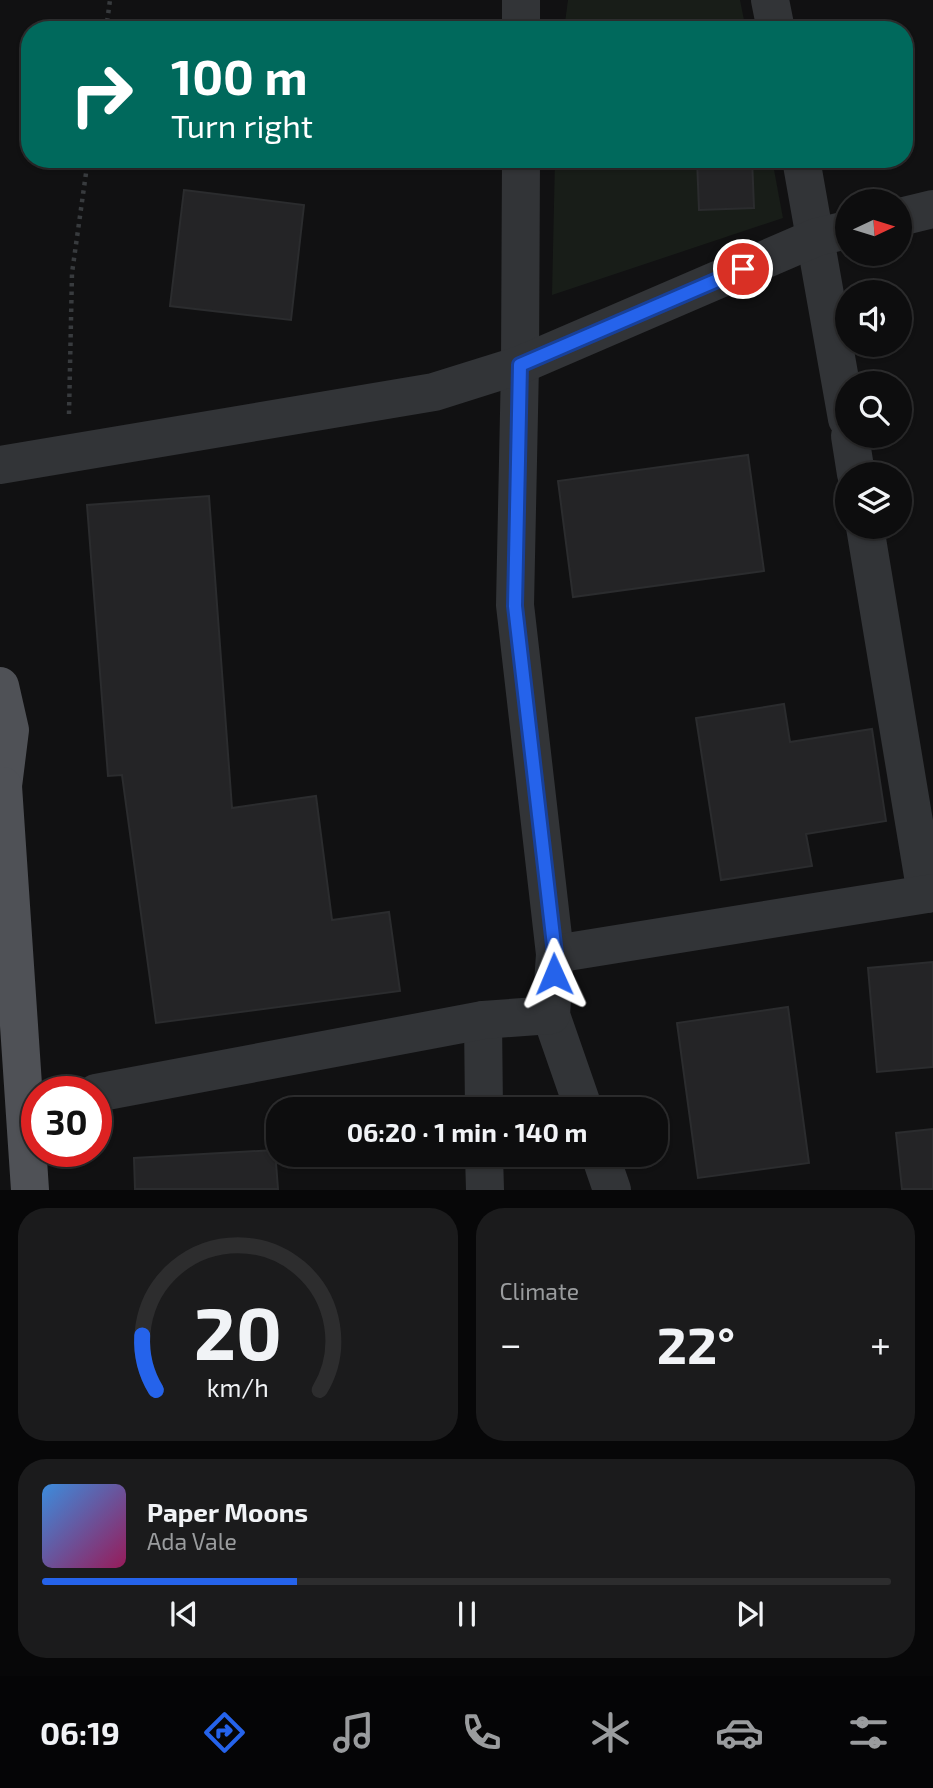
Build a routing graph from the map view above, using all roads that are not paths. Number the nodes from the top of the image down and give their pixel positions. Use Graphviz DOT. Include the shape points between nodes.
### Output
graph roads {
  1 [pos="521,0"];
  2 [pos="770,0"];
  3 [pos="521,21"];
  4 [pos="774,21"];
  5 [pos="521,168"];
  6 [pos="805,168"];
  7 [pos="933,209"];
  8 [pos="912,214"];
  9 [pos="832,234"];
  10 [pos="520,365"];
  11 [pos="843,371"];
  12 [pos="0,465"];
  13 [pos="867,539"];
  14 [pos="0,686"];
  15 [pos="2,790"];
  16 [pos="930,893"];
  17 [pos="555,954"];
  18 [pos="551,1015"];
  19 [pos="483,1020"];
  20 [pos="27,1076"];
  21 [pos="112,1090"];
  22 [pos="484,1097"];
  23 [pos="579,1097"];
  24 [pos="30,1167"];
  25 [pos="484,1167"];
  26 [pos="604,1167"];
  27 [pos="30,1189"];
  28 [pos="485,1189"];
  29 [pos="611,1189"];
  1 -- 3 [label="street"];
  2 -- 4 [label="street"];
  5 -- 10 [label="street"];
  6 -- 9 [label="street"];
  7 -- 8 [label="street"];
  9 -- 10 [label="street"];
  9 -- 11 [label="street"];
  10 -- 12 [label="street" via="434,392"];
  10 -- 17 [label="street" via="515,606"];
  13 -- 16 [label="street"];
  14 -- 15 [label="main road" via="10,730"];
  15 -- 20 [label="main road"];
  16 -- 17 [label="street"];
  17 -- 18 [label="street"];
  18 -- 19 [label="street"];
  18 -- 23 [label="street"];
  19 -- 21 [label="street"];
  19 -- 22 [label="street"];
  24 -- 27 [label="main road"];
  25 -- 28 [label="street"];
  26 -- 29 [label="street"];
}
